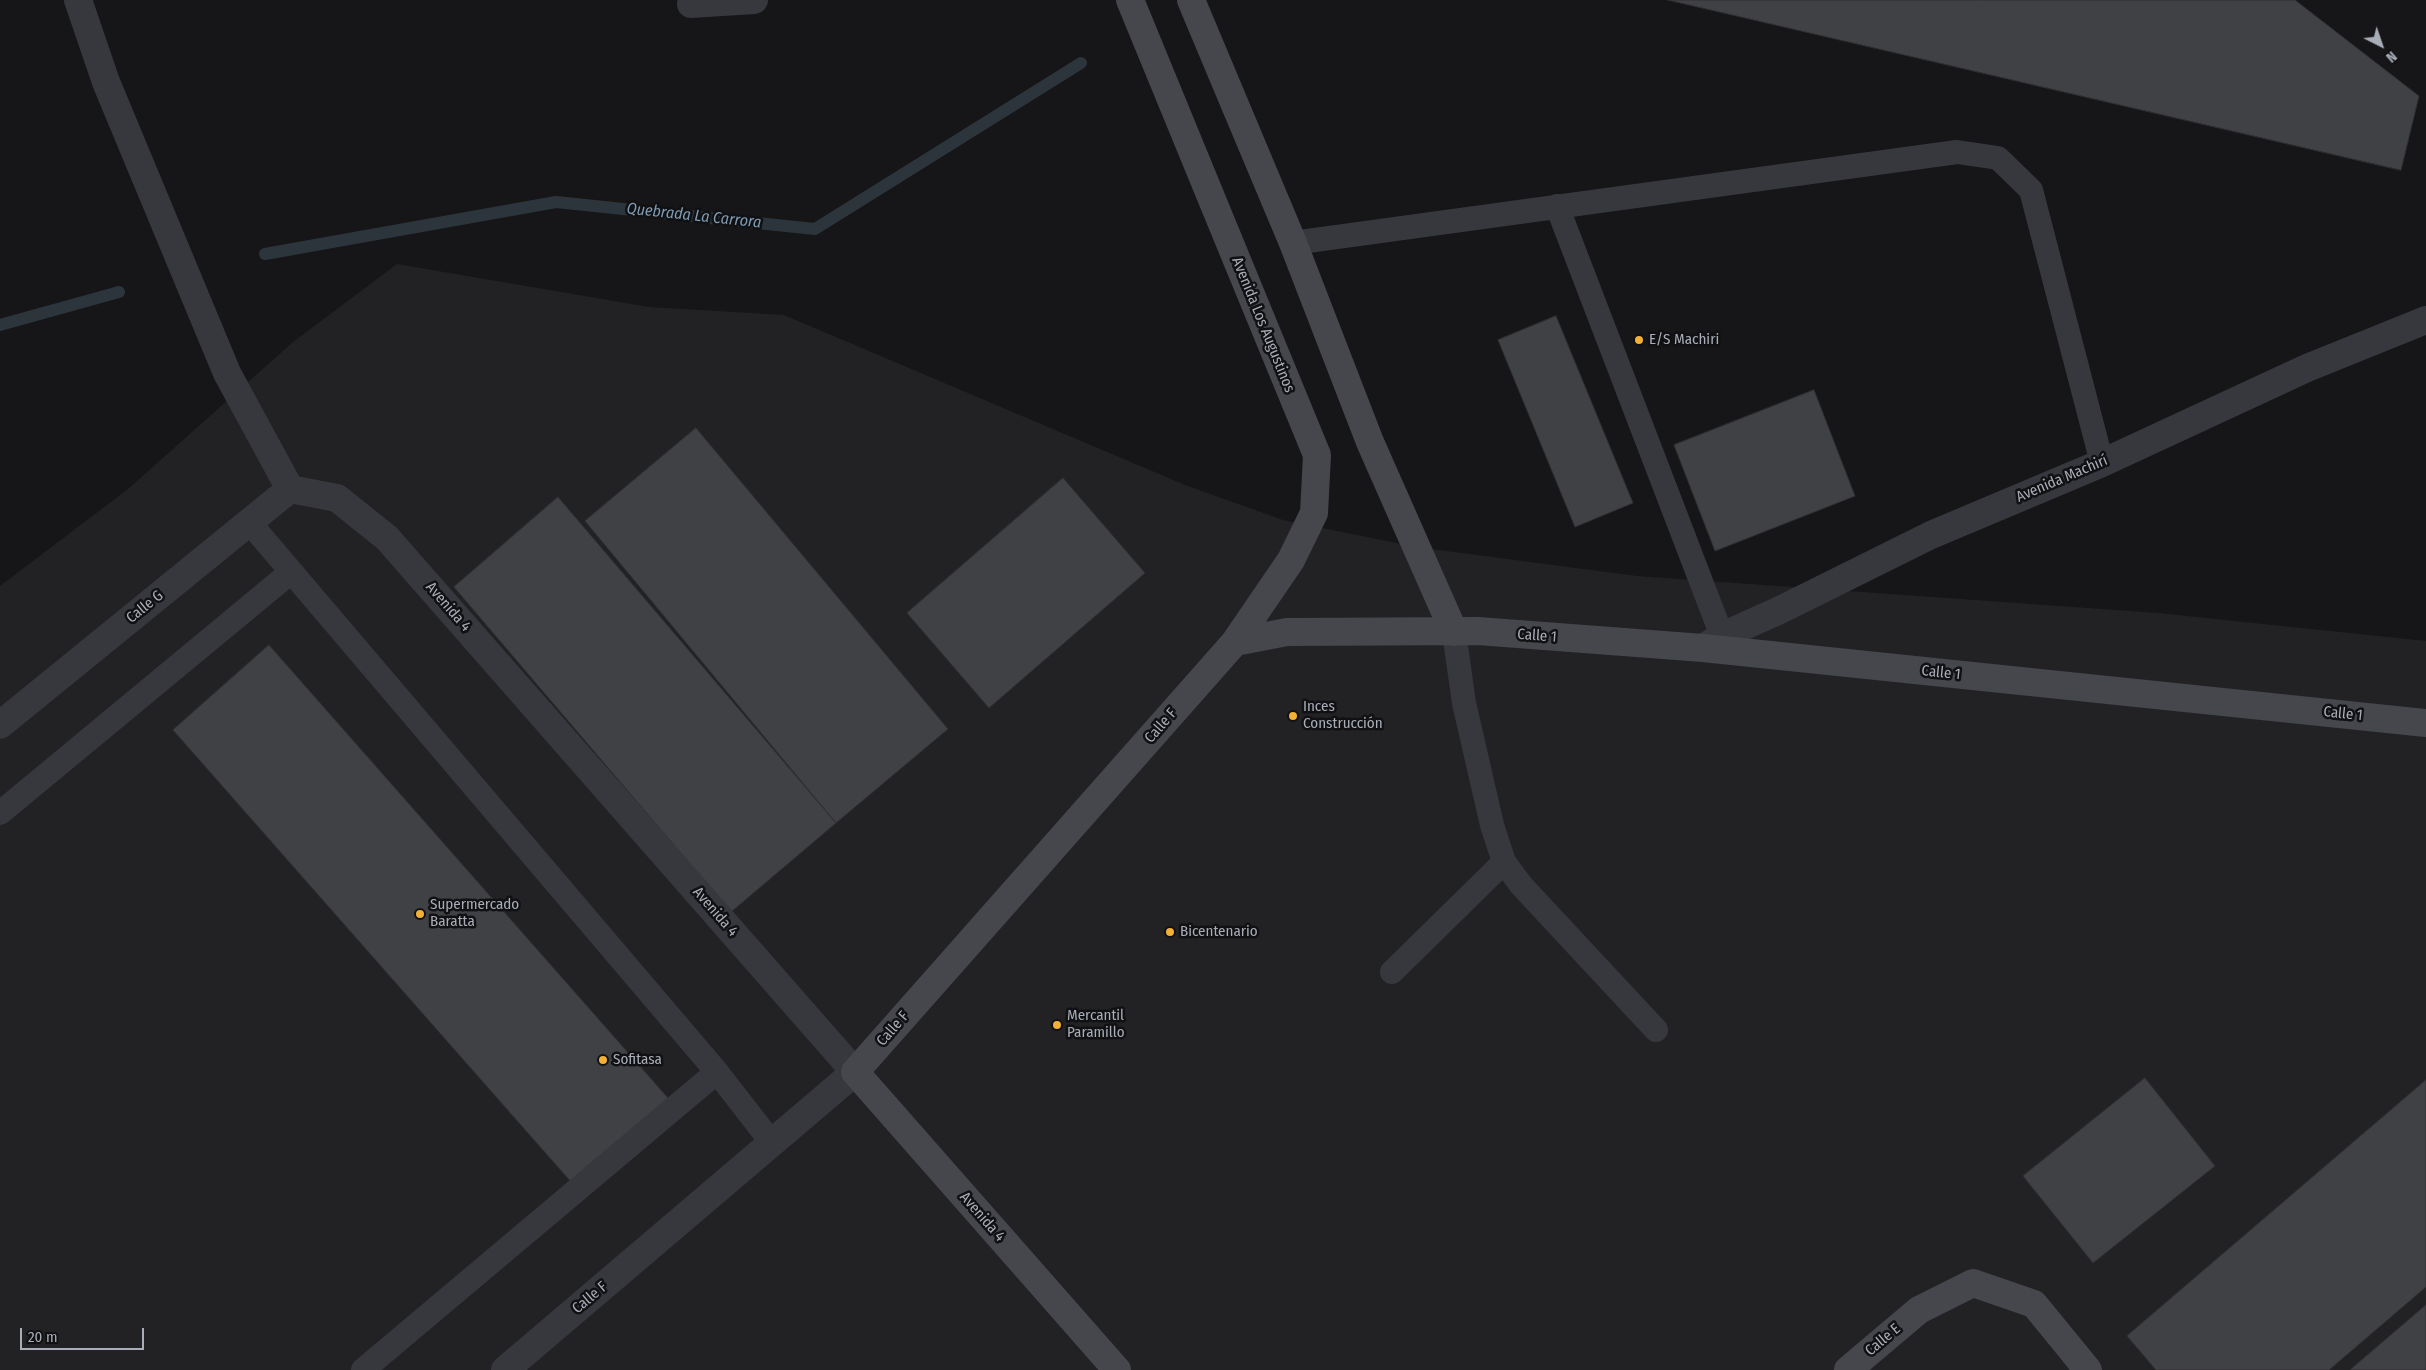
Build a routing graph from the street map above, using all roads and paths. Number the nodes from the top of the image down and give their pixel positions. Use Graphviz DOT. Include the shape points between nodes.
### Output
graph roads {
  1 [pos="78,0"];
  2 [pos="754,0"];
  3 [pos="1130,0"];
  4 [pos="1191,0"];
  5 [pos="691,4"];
  6 [pos="1557,206"];
  7 [pos="1293,243"];
  8 [pos="2426,320"];
  9 [pos="2102,463"];
  10 [pos="290,490"];
  11 [pos="249,522"];
  12 [pos="291,572"];
  13 [pos="1454,632"];
  14 [pos="1235,642"];
  15 [pos="1713,642"];
  16 [pos="2426,723"];
  17 [pos="0,725"];
  18 [pos="0,813"];
  19 [pos="1504,862"];
  20 [pos="1392,972"];
  21 [pos="1656,1030"];
  22 [pos="717,1072"];
  23 [pos="855,1072"];
  24 [pos="772,1143"];
  25 [pos="363,1370"];
  26 [pos="504,1370"];
  27 [pos="1117,1370"];
  28 [pos="1848,1370"];
  29 [pos="2088,1370"];
  1 -- 10 [label="street" via="106,82 227,373"];
  2 -- 5 [label="street"];
  3 -- 14 [label="main road, Avenida Los Augustinos" via="1316,455 1314,513 1292,560"];
  4 -- 7 [label="main road"];
  6 -- 7 [label="lane"];
  6 -- 9 [label="lane" via="1957,152 1998,158 2032,190"];
  6 -- 15 [label="lane"];
  7 -- 13 [label="main road" via="1370,442"];
  8 -- 9 [label="street, Avenida Machirí" via="2308,368"];
  9 -- 15 [label="street, Avenida Machirí" via="1931,535"];
  10 -- 11 [label="street, Calle G"];
  10 -- 23 [label="street, Avenida 4" via="337,498 387,538"];
  11 -- 12 [label="lane"];
  11 -- 17 [label="street, Calle G"];
  12 -- 18 [label="lane"];
  12 -- 22 [label="lane"];
  13 -- 14 [label="main road, Calle 1" via="1287,632"];
  13 -- 15 [label="main road, Calle 1"];
  13 -- 19 [label="lane" via="1464,703 1492,826"];
  14 -- 23 [label="main road, Calle F"];
  15 -- 16 [label="main road, Calle 1"];
  19 -- 20 [label="lane"];
  19 -- 21 [label="lane" via="1521,885"];
  22 -- 24 [label="lane"];
  22 -- 25 [label="lane"];
  23 -- 24 [label="street, Calle F"];
  23 -- 27 [label="main road, Avenida 4"];
  24 -- 26 [label="street, Calle F"];
  28 -- 29 [label="main road, Calle E" via="1919,1310 1972,1283 2034,1304"];
}
